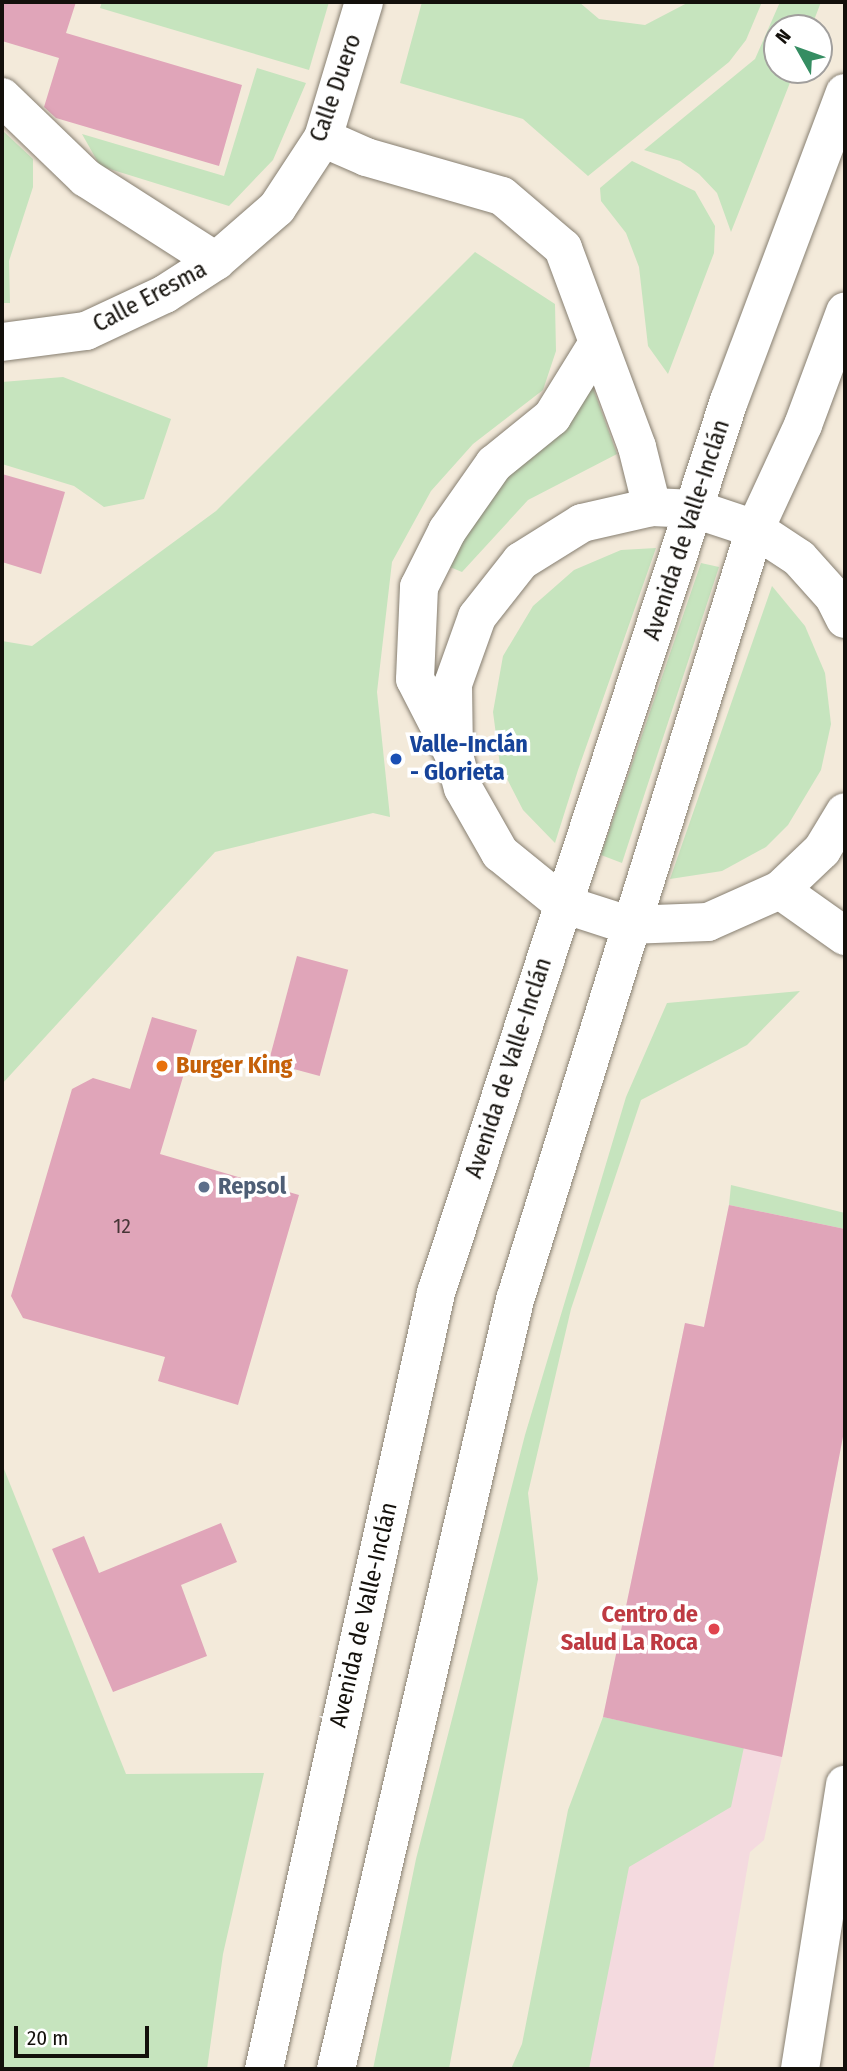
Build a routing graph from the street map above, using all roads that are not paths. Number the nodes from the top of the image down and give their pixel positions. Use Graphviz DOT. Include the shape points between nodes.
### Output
graph roads {
  1 [pos="364,2"];
  2 [pos="845,93"];
  3 [pos="2,97"];
  4 [pos="323,138"];
  5 [pos="216,261"];
  6 [pos="845,312"];
  7 [pos="2,342"];
  8 [pos="596,346"];
  9 [pos="652,507"];
  10 [pos="695,509"];
  11 [pos="755,529"];
  12 [pos="845,619"];
  13 [pos="454,755"];
  14 [pos="845,812"];
  15 [pos="780,890"];
  16 [pos="563,904"];
  17 [pos="628,925"];
  18 [pos="845,936"];
  19 [pos="845,1785"];
  20 [pos="264,2069"];
  21 [pos="335,2069"];
  22 [pos="800,2069"];
  1 -- 4 [label="main road, Calle Duero"];
  2 -- 10 [label="main road, Avenida de Valle-Inclán" via="740,369"];
  3 -- 5 [label="main road" via="86,178"];
  4 -- 5 [label="main road, Calle Duero" via="277,208"];
  4 -- 8 [label="main road" via="366,158 502,196 563,248"];
  5 -- 7 [label="main road, Calle Eresma" via="165,294 86,331"];
  6 -- 11 [label="main road" via="803,425"];
  8 -- 9 [label="main road" via="638,447"];
  8 -- 13 [label="main road" via="552,417 494,464 447,531 419,587 415,679"];
  9 -- 10 [label="main road"];
  9 -- 13 [label="main road" via="582,523 522,561 477,617 453,684"];
  10 -- 11 [label="main road"];
  10 -- 16 [label="main road, Avenida de Valle-Inclán"];
  11 -- 12 [label="main road" via="799,558 834,597"];
  11 -- 17 [label="main road"];
  13 -- 16 [label="main road" via="477,820 500,853"];
  14 -- 15 [label="main road" via="822,850"];
  15 -- 17 [label="main road" via="708,922"];
  15 -- 18 [label="main road"];
  16 -- 17 [label="main road"];
  16 -- 20 [label="main road, Avenida de Valle-Inclán" via="436,1293"];
  17 -- 21 [label="main road" via="515,1300"];
  19 -- 22 [label="main road"];
}
